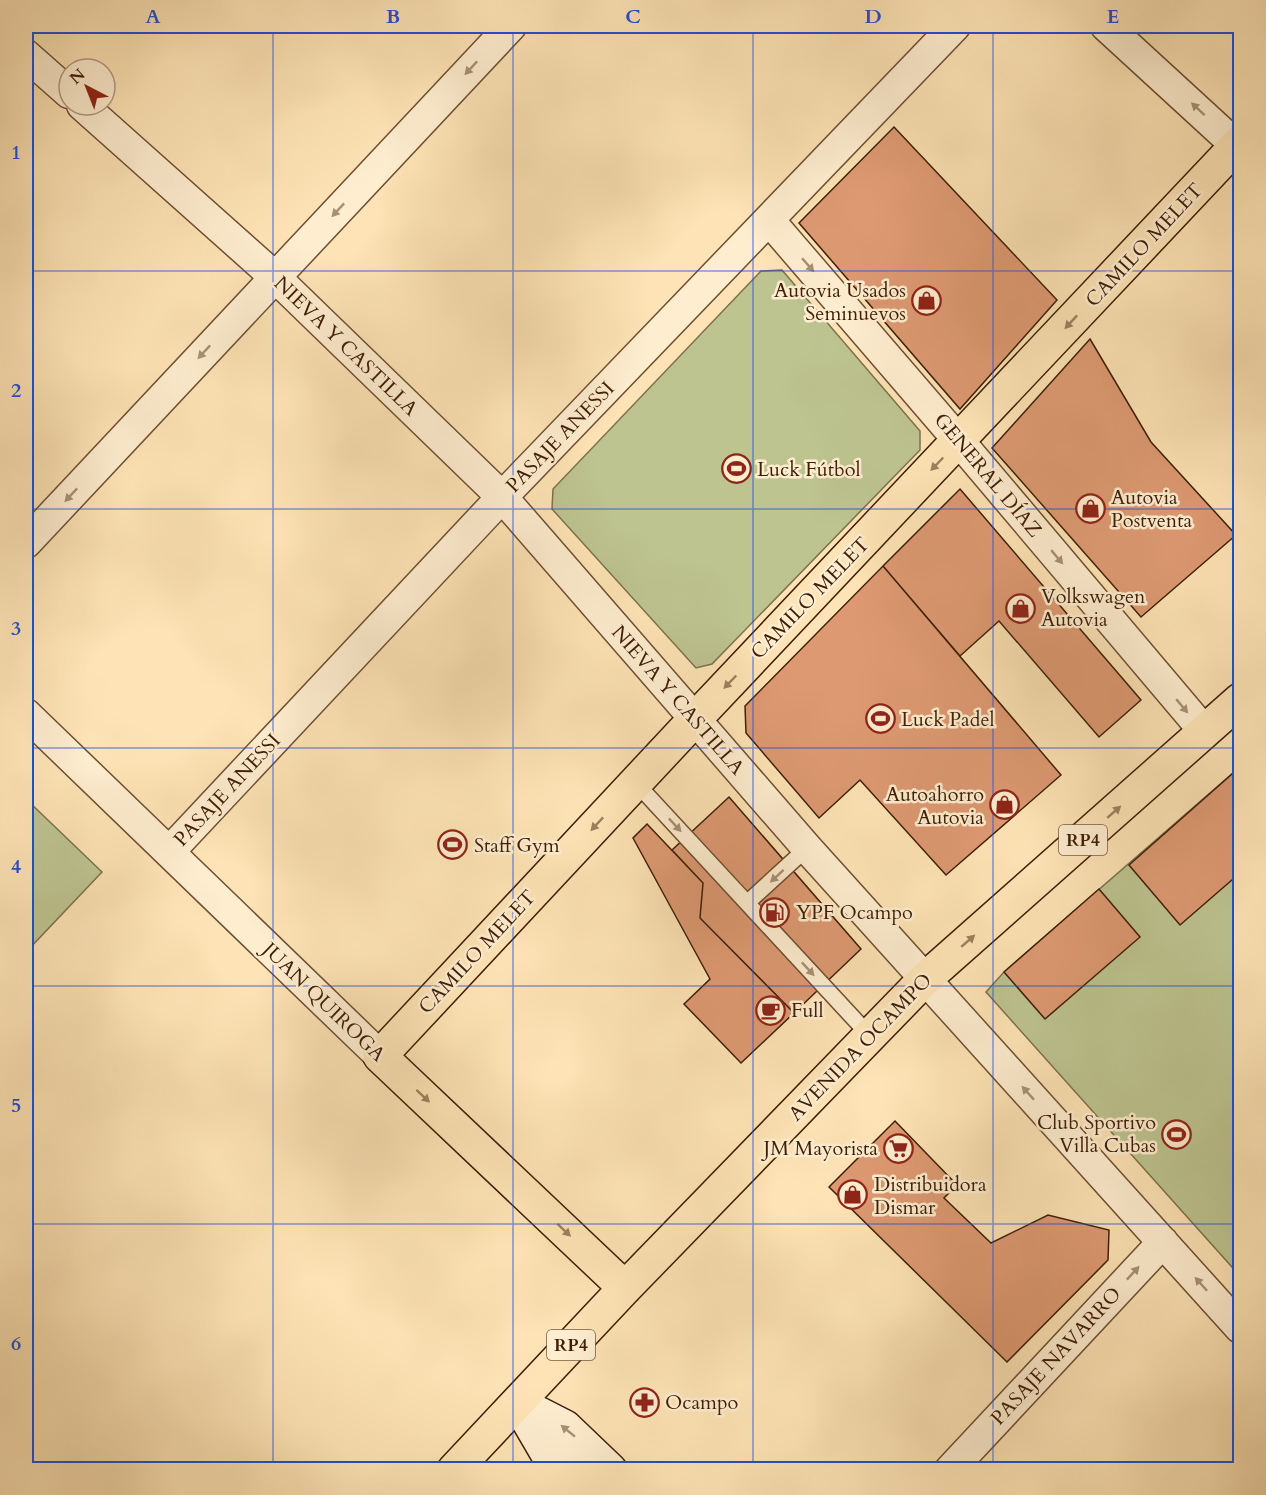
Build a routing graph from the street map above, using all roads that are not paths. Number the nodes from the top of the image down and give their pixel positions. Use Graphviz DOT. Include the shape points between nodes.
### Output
graph roads {
  1 [pos="511,26"];
  2 [pos="955,26"];
  3 [pos="1106,26"];
  4 [pos="26,55"];
  5 [pos="57,82"];
  6 [pos="95,117"];
  7 [pos="1239,146"];
  8 [pos="770,220"];
  9 [pos="275,277"];
  10 [pos="960,441"];
  11 [pos="502,497"];
  12 [pos="26,543"];
  13 [pos="1240,700"];
  14 [pos="26,714"];
  15 [pos="695,719"];
  16 [pos="1205,732"];
  17 [pos="636,783"];
  18 [pos="807,848"];
  19 [pos="169,852"];
  20 [pos="747,903"];
  21 [pos="924,980"];
  22 [pos="870,1036"];
  23 [pos="380,1056"];
  24 [pos="1163,1242"];
  25 [pos="625,1288"];
  26 [pos="1240,1328"];
  27 [pos="518,1403"];
  28 [pos="454,1470"];
  29 [pos="563,1470"];
  30 [pos="610,1470"];
  31 [pos="950,1470"];
  1 -- 9 [label="street, one-way"];
  2 -- 8 [label="street, PASAJE ANESSI"];
  7 -- 3 [label="street, one-way"];
  4 -- 5 [label="street"];
  6 -- 9 [label="street, NIEVA Y CASTILLA"];
  7 -- 10 [label="main road, CAMILO MELET, one-way"];
  8 -- 10 [label="street, GENERAL DÍAZ, one-way"];
  8 -- 11 [label="street, PASAJE ANESSI"];
  9 -- 11 [label="street, NIEVA Y CASTILLA"];
  9 -- 12 [label="street, one-way"];
  10 -- 15 [label="main road, CAMILO MELET, one-way"];
  10 -- 16 [label="street, GENERAL DÍAZ, one-way"];
  11 -- 15 [label="street, NIEVA Y CASTILLA"];
  11 -- 19 [label="street, PASAJE ANESSI"];
  13 -- 16 [label="main road, AVENIDA OCAMPO / RP4"];
  14 -- 19 [label="street, JUAN QUIROGA"];
  15 -- 17 [label="main road, CAMILO MELET"];
  15 -- 18 [label="street, NIEVA Y CASTILLA"];
  21 -- 16 [label="main road, AVENIDA OCAMPO / RP4, one-way"];
  17 -- 20 [label="lane, one-way"];
  17 -- 23 [label="main road, CAMILO MELET, one-way"];
  18 -- 20 [label="lane, one-way"];
  18 -- 21 [label="street, NIEVA Y CASTILLA"];
  19 -- 23 [label="street, JUAN QUIROGA"];
  20 -- 22 [label="lane, one-way"];
  21 -- 22 [label="main road, AVENIDA OCAMPO / RP4"];
  24 -- 21 [label="street, NIEVA Y CASTILLA, one-way"];
  22 -- 25 [label="main road, AVENIDA OCAMPO / RP4"];
  23 -- 25 [label="main road, JUAN QUIROGA, one-way"];
  26 -- 24 [label="street, NIEVA Y CASTILLA, one-way"];
  31 -- 24 [label="street, PASAJE NAVARRO, one-way"];
  25 -- 27 [label="main road, AVENIDA OCAMPO / RP4"];
  27 -- 28 [label="main road, AVENIDA OCAMPO / RP4"];
  27 -- 29 [label="main road" via="546,1453"];
  30 -- 27 [label="main road, one-way" via="565,1427"];
}
